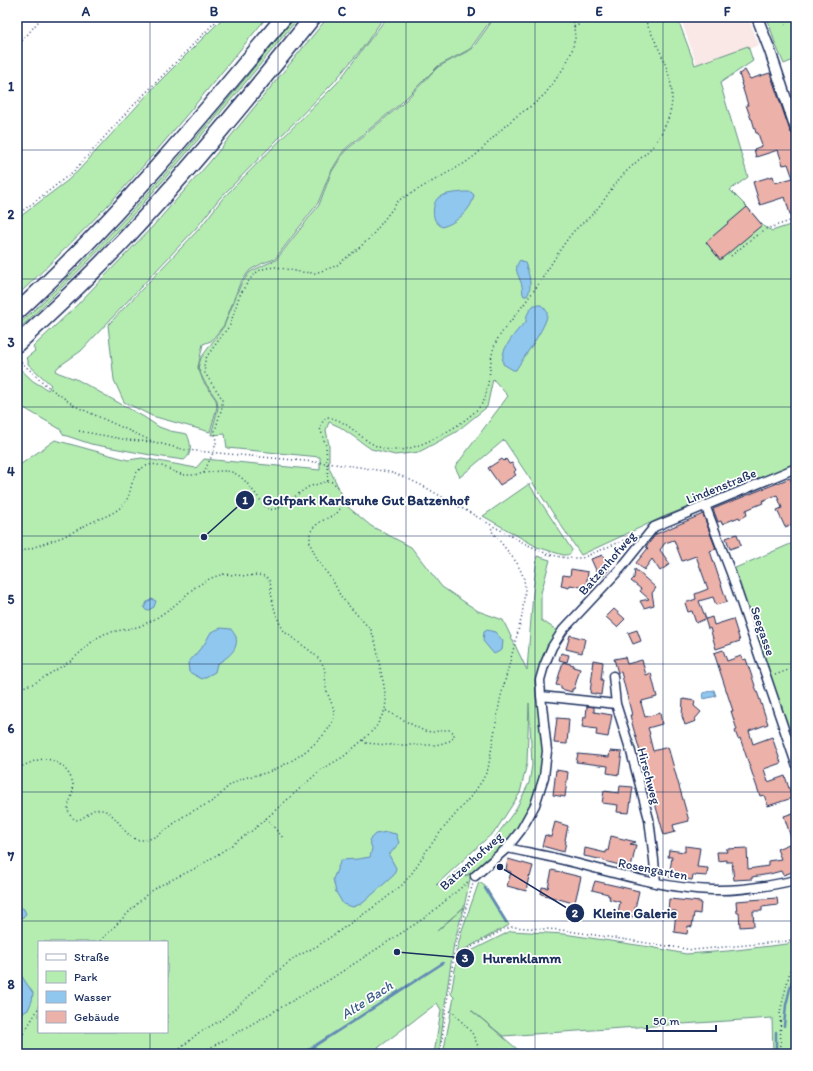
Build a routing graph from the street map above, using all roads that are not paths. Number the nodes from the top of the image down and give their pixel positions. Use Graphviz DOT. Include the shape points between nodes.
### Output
graph roads {
  1 [pos="284,17"];
  2 [pos="313,17"];
  3 [pos="757,17"];
  4 [pos="796,129"];
  5 [pos="17,312"];
  6 [pos="17,344"];
  7 [pos="796,468"];
  8 [pos="705,505"];
  9 [pos="654,527"];
  10 [pos="613,676"];
  11 [pos="541,696"];
  12 [pos="616,704"];
  13 [pos="796,764"];
  14 [pos="507,848"];
  15 [pos="475,876"];
  16 [pos="796,880"];
  17 [pos="656,883"];
  1 -- 5 [label="highway" via="132,196"];
  2 -- 6 [label="highway" via="190,166 125,238 59,306"];
  3 -- 4 [label="street"];
  7 -- 8 [label="street, Lindenstraße"];
  8 -- 9 [label="street, Lindenstraße"];
  8 -- 13 [label="street, Seegasse"];
  9 -- 11 [label="street, Batzenhofweg" via="621,568 563,630 544,666 540,680"];
  10 -- 12 [label="street, Hirschweg"];
  11 -- 12 [label="street"];
  11 -- 14 [label="street, Batzenhofweg" via="547,752 544,777 535,805"];
  12 -- 17 [label="street, Hirschweg" via="649,819"];
  14 -- 15 [label="street, Batzenhofweg"];
  14 -- 17 [label="street, Rosengarten"];
  16 -- 17 [label="street, Rosengarten" via="740,889 713,890"];
}
